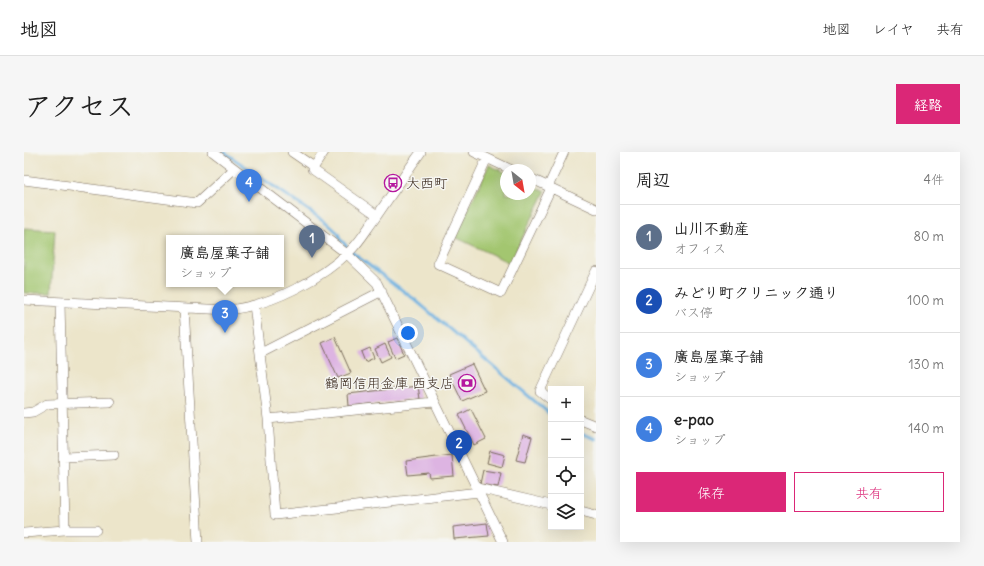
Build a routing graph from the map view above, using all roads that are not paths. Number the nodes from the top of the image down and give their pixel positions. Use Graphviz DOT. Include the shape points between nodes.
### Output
graph roads {
  1 [pos="213,152"];
  2 [pos="292,152"];
  3 [pos="324,152"];
  4 [pos="421,152"];
  5 [pos="474,152"];
  6 [pos="564,152"];
  7 [pos="487,158"];
  8 [pos="500,164"];
  9 [pos="314,167"];
  10 [pos="234,168"];
  11 [pos="24,180"];
  12 [pos="536,181"];
  13 [pos="549,187"];
  14 [pos="596,209"];
  15 [pos="377,215"];
  16 [pos="347,254"];
  17 [pos="596,272"];
  18 [pos="382,291"];
  19 [pos="24,300"];
  20 [pos="60,302"];
  21 [pos="254,305"];
  22 [pos="184,308"];
  23 [pos="261,353"];
  24 [pos="548,397"];
  25 [pos="110,402"];
  26 [pos="434,402"];
  27 [pos="62,403"];
  28 [pos="24,413"];
  29 [pos="268,419"];
  30 [pos="584,421"];
  31 [pos="596,426"];
  32 [pos="114,455"];
  33 [pos="63,457"];
  34 [pos="478,490"];
  35 [pos="548,504"];
  36 [pos="584,512"];
  37 [pos="596,515"];
  38 [pos="65,530"];
  39 [pos="96,530"];
  40 [pos="24,533"];
  41 [pos="198,542"];
  42 [pos="503,542"];
  1 -- 10 [label="street"];
  2 -- 9 [label="street"];
  3 -- 9 [label="street"];
  4 -- 15 [label="street"];
  5 -- 7 [label="street"];
  6 -- 13 [label="street"];
  7 -- 8 [label="street"];
  7 -- 13 [label="street" via="438,264 501,293"];
  9 -- 15 [label="street" via="312,169"];
  10 -- 11 [label="street" via="197,202"];
  10 -- 16 [label="street"];
  12 -- 13 [label="street"];
  13 -- 14 [label="street"];
  15 -- 16 [label="street"];
  16 -- 18 [label="street"];
  16 -- 21 [label="street" via="334,265 282,295"];
  17 -- 24 [label="street" via="540,390"];
  18 -- 23 [label="street"];
  18 -- 26 [label="street"];
  19 -- 20 [label="street"];
  20 -- 22 [label="street"];
  20 -- 27 [label="street"];
  21 -- 22 [label="street" via="229,310"];
  21 -- 23 [label="street"];
  22 -- 41 [label="street"];
  23 -- 29 [label="street"];
  25 -- 27 [label="street"];
  26 -- 29 [label="street"];
  26 -- 34 [label="street"];
  27 -- 28 [label="street" via="47,404 33,412"];
  27 -- 33 [label="street"];
  29 -- 34 [label="street" via="275,515"];
  30 -- 31 [label="street"];
  32 -- 33 [label="street"];
  33 -- 38 [label="street"];
  34 -- 35 [label="street"];
  34 -- 42 [label="street"];
  36 -- 37 [label="street"];
  38 -- 39 [label="street"];
  38 -- 40 [label="street"];
}
